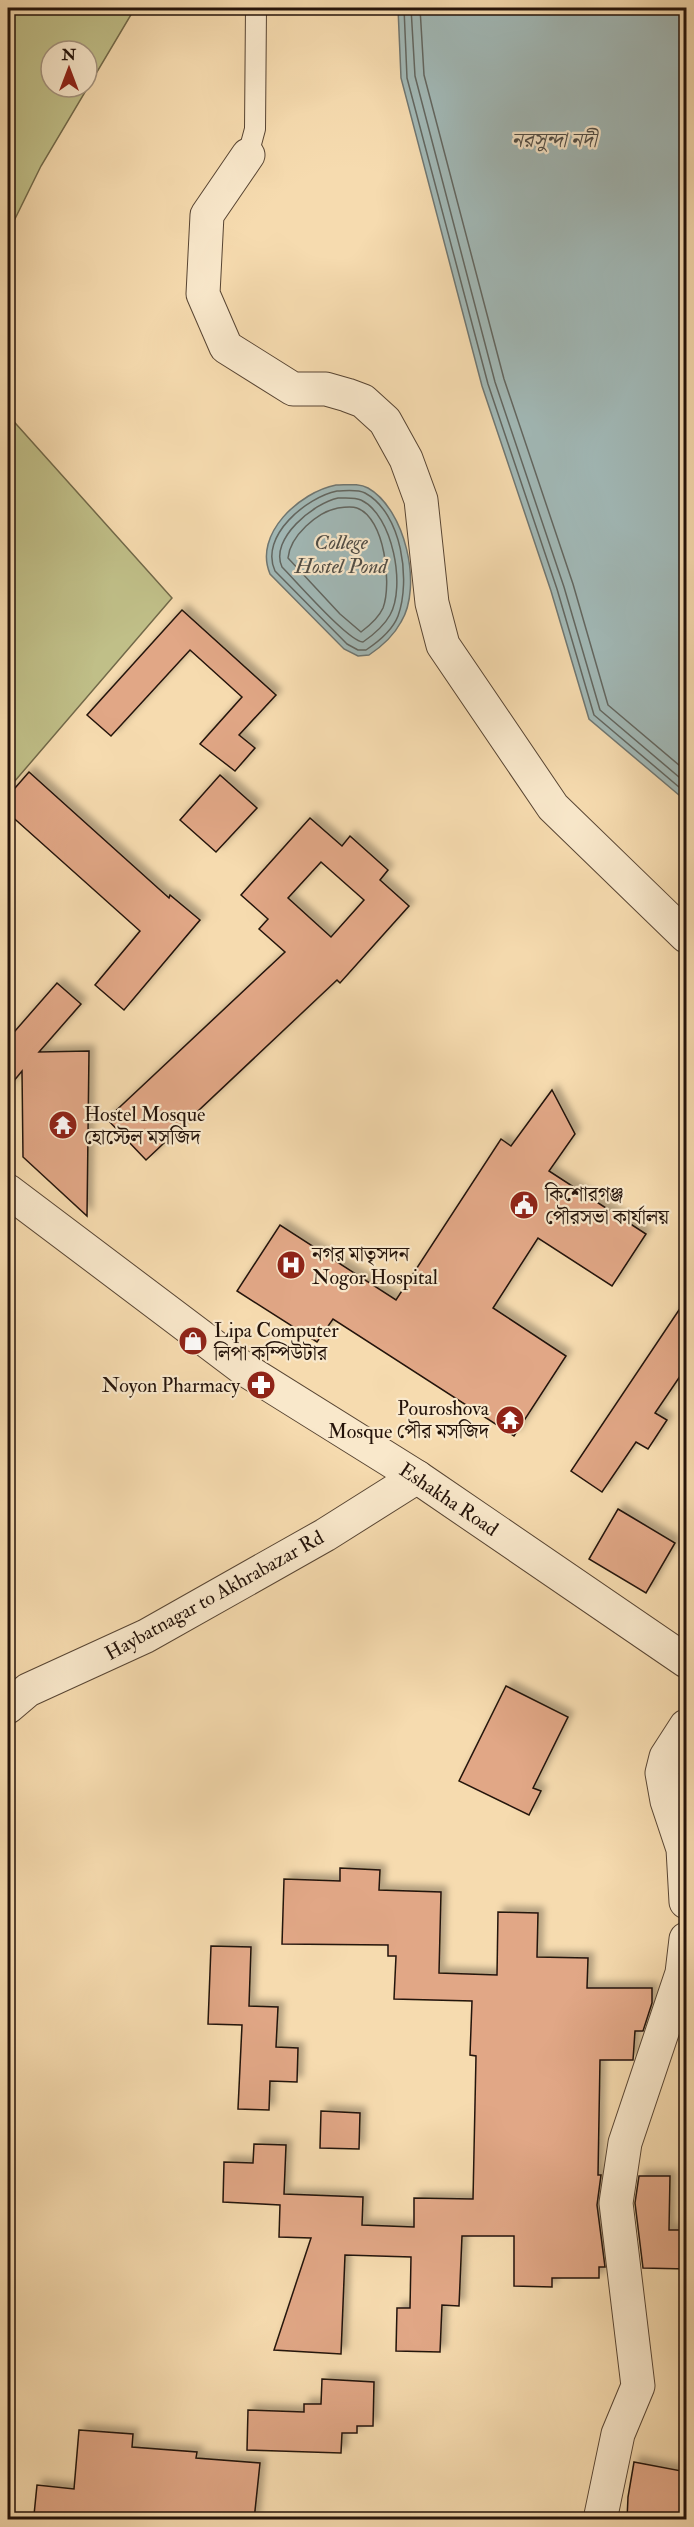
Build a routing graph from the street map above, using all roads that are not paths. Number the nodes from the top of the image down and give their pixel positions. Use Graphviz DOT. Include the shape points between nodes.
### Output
graph roads {
  1 [pos="256,8"];
  2 [pos="248,154"];
  3 [pos="687,936"];
  4 [pos="8,1191"];
  5 [pos="417,1477"];
  6 [pos="687,1661"];
  7 [pos="8,1707"];
  8 [pos="687,1726"];
  9 [pos="687,1902"];
  10 [pos="687,1939"];
  11 [pos="600,2520"];
  1 -- 2 [label="lane" via="255,129"];
  2 -- 3 [label="street" via="207,215 203,294 226,347 293,389 348,394 363,401 385,421 406,459 421,500 432,603 443,645 553,807"];
  4 -- 5 [label="street, Eshakha Road" via="244,1370"];
  5 -- 6 [label="street, Eshakha Road"];
  5 -- 7 [label="street, Haybatnagar to Akhrabazar Rd" via="325,1535 166,1625 28,1690"];
  8 -- 9 [label="street" via="666,1757 662,1773 682,1849"];
  10 -- 11 [label="street" via="682,1973 625,2143 615,2203 638,2386 618,2434"];
}
